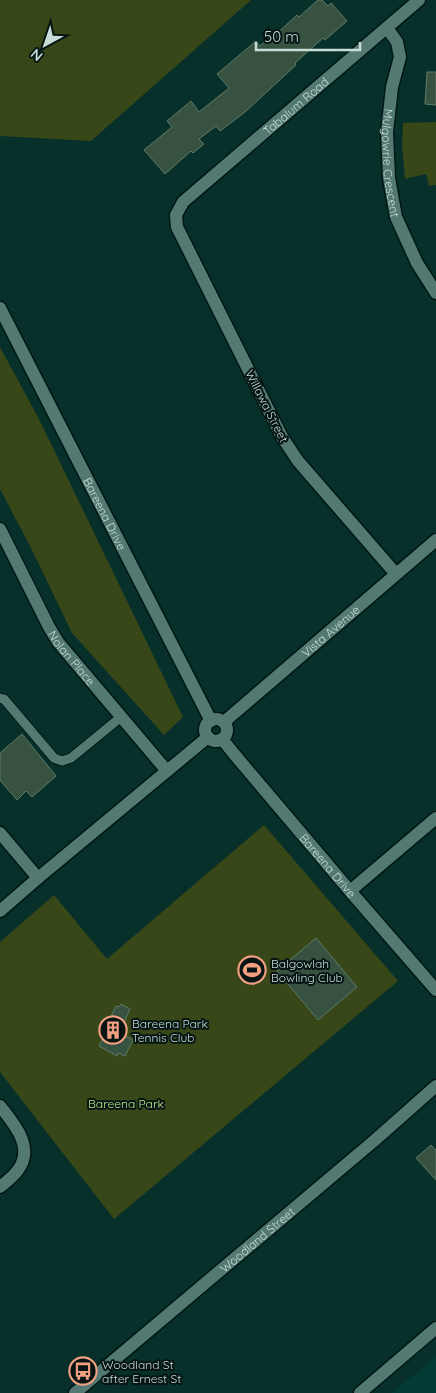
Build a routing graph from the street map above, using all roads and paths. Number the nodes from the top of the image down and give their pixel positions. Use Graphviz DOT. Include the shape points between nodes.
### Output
graph roads {
  1 [pos="419,0"];
  2 [pos="386,28"];
  3 [pos="176,215"];
  4 [pos="436,293"];
  5 [pos="0,308"];
  6 [pos="0,530"];
  7 [pos="436,540"];
  8 [pos="396,574"];
  9 [pos="0,698"];
  10 [pos="122,716"];
  11 [pos="218,722"];
  12 [pos="208,737"];
  13 [pos="222,739"];
  14 [pos="167,770"];
  15 [pos="436,818"];
  16 [pos="0,833"];
  17 [pos="38,878"];
  18 [pos="350,892"];
  19 [pos="0,911"];
  20 [pos="436,990"];
  21 [pos="436,1086"];
  22 [pos="0,1106"];
  23 [pos="0,1187"];
  24 [pos="436,1328"];
  25 [pos="75,1393"];
  26 [pos="360,1393"];
  1 -- 2 [label="street, Tabalum Road"];
  2 -- 3 [label="street, Tabalum Road" via="183,202"];
  2 -- 4 [label="street, Mulgowrie Crescent" via="396,42 400,57 392,87 387,132 390,186 396,218 417,263"];
  3 -- 8 [label="street, Willawa Street" via="177,227 282,437 298,461"];
  5 -- 11 [label="street, Bareena Drive"];
  6 -- 10 [label="street, Nolan Place" via="58,642"];
  7 -- 8 [label="street, Vista Avenue"];
  8 -- 11 [label="street, Vista Avenue"];
  9 -- 10 [label="lane" via="54,758 62,761 71,758"];
  10 -- 14 [label="street, Nolan Place"];
  11 -- 12 [label="street" via="208,723"];
  11 -- 13 [label="street" via="226,726 227,732"];
  12 -- 13 [label="street"];
  12 -- 14 [label="street"];
  13 -- 18 [label="street, Bareena Drive"];
  14 -- 17 [label="street"];
  15 -- 18 [label="street"];
  16 -- 17 [label="street"];
  17 -- 19 [label="street"];
  18 -- 20 [label="street, Bareena Drive"];
  21 -- 25 [label="street, Woodland Street"];
  22 -- 23 [label="street" via="18,1132 24,1150 18,1171"];
  24 -- 26 [label="street"];
}
